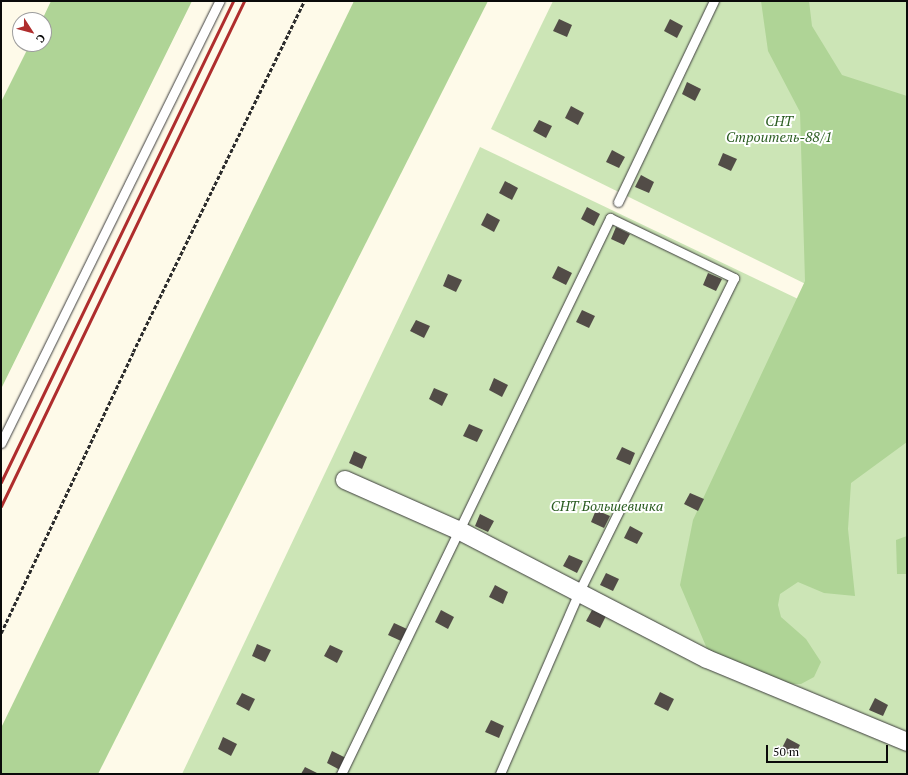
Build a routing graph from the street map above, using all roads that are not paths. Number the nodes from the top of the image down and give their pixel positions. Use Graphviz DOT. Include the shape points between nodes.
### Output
graph roads {
  1 [pos="219,1"];
  2 [pos="714,1"];
  3 [pos="618,202"];
  4 [pos="1,443"];
  5 [pos="345,480"];
  6 [pos="458,530"];
  7 [pos="579,592"];
  8 [pos="907,742"];
  9 [pos="341,774"];
  10 [pos="500,774"];
  1 -- 4 [label="lane"];
  2 -- 3 [label="lane"];
  5 -- 6 [label="street"];
  6 -- 7 [label="street"];
  6 -- 7 [label="lane" via="610,218 734,278"];
  6 -- 9 [label="lane"];
  7 -- 8 [label="street" via="707,659"];
  7 -- 10 [label="lane"];
}
